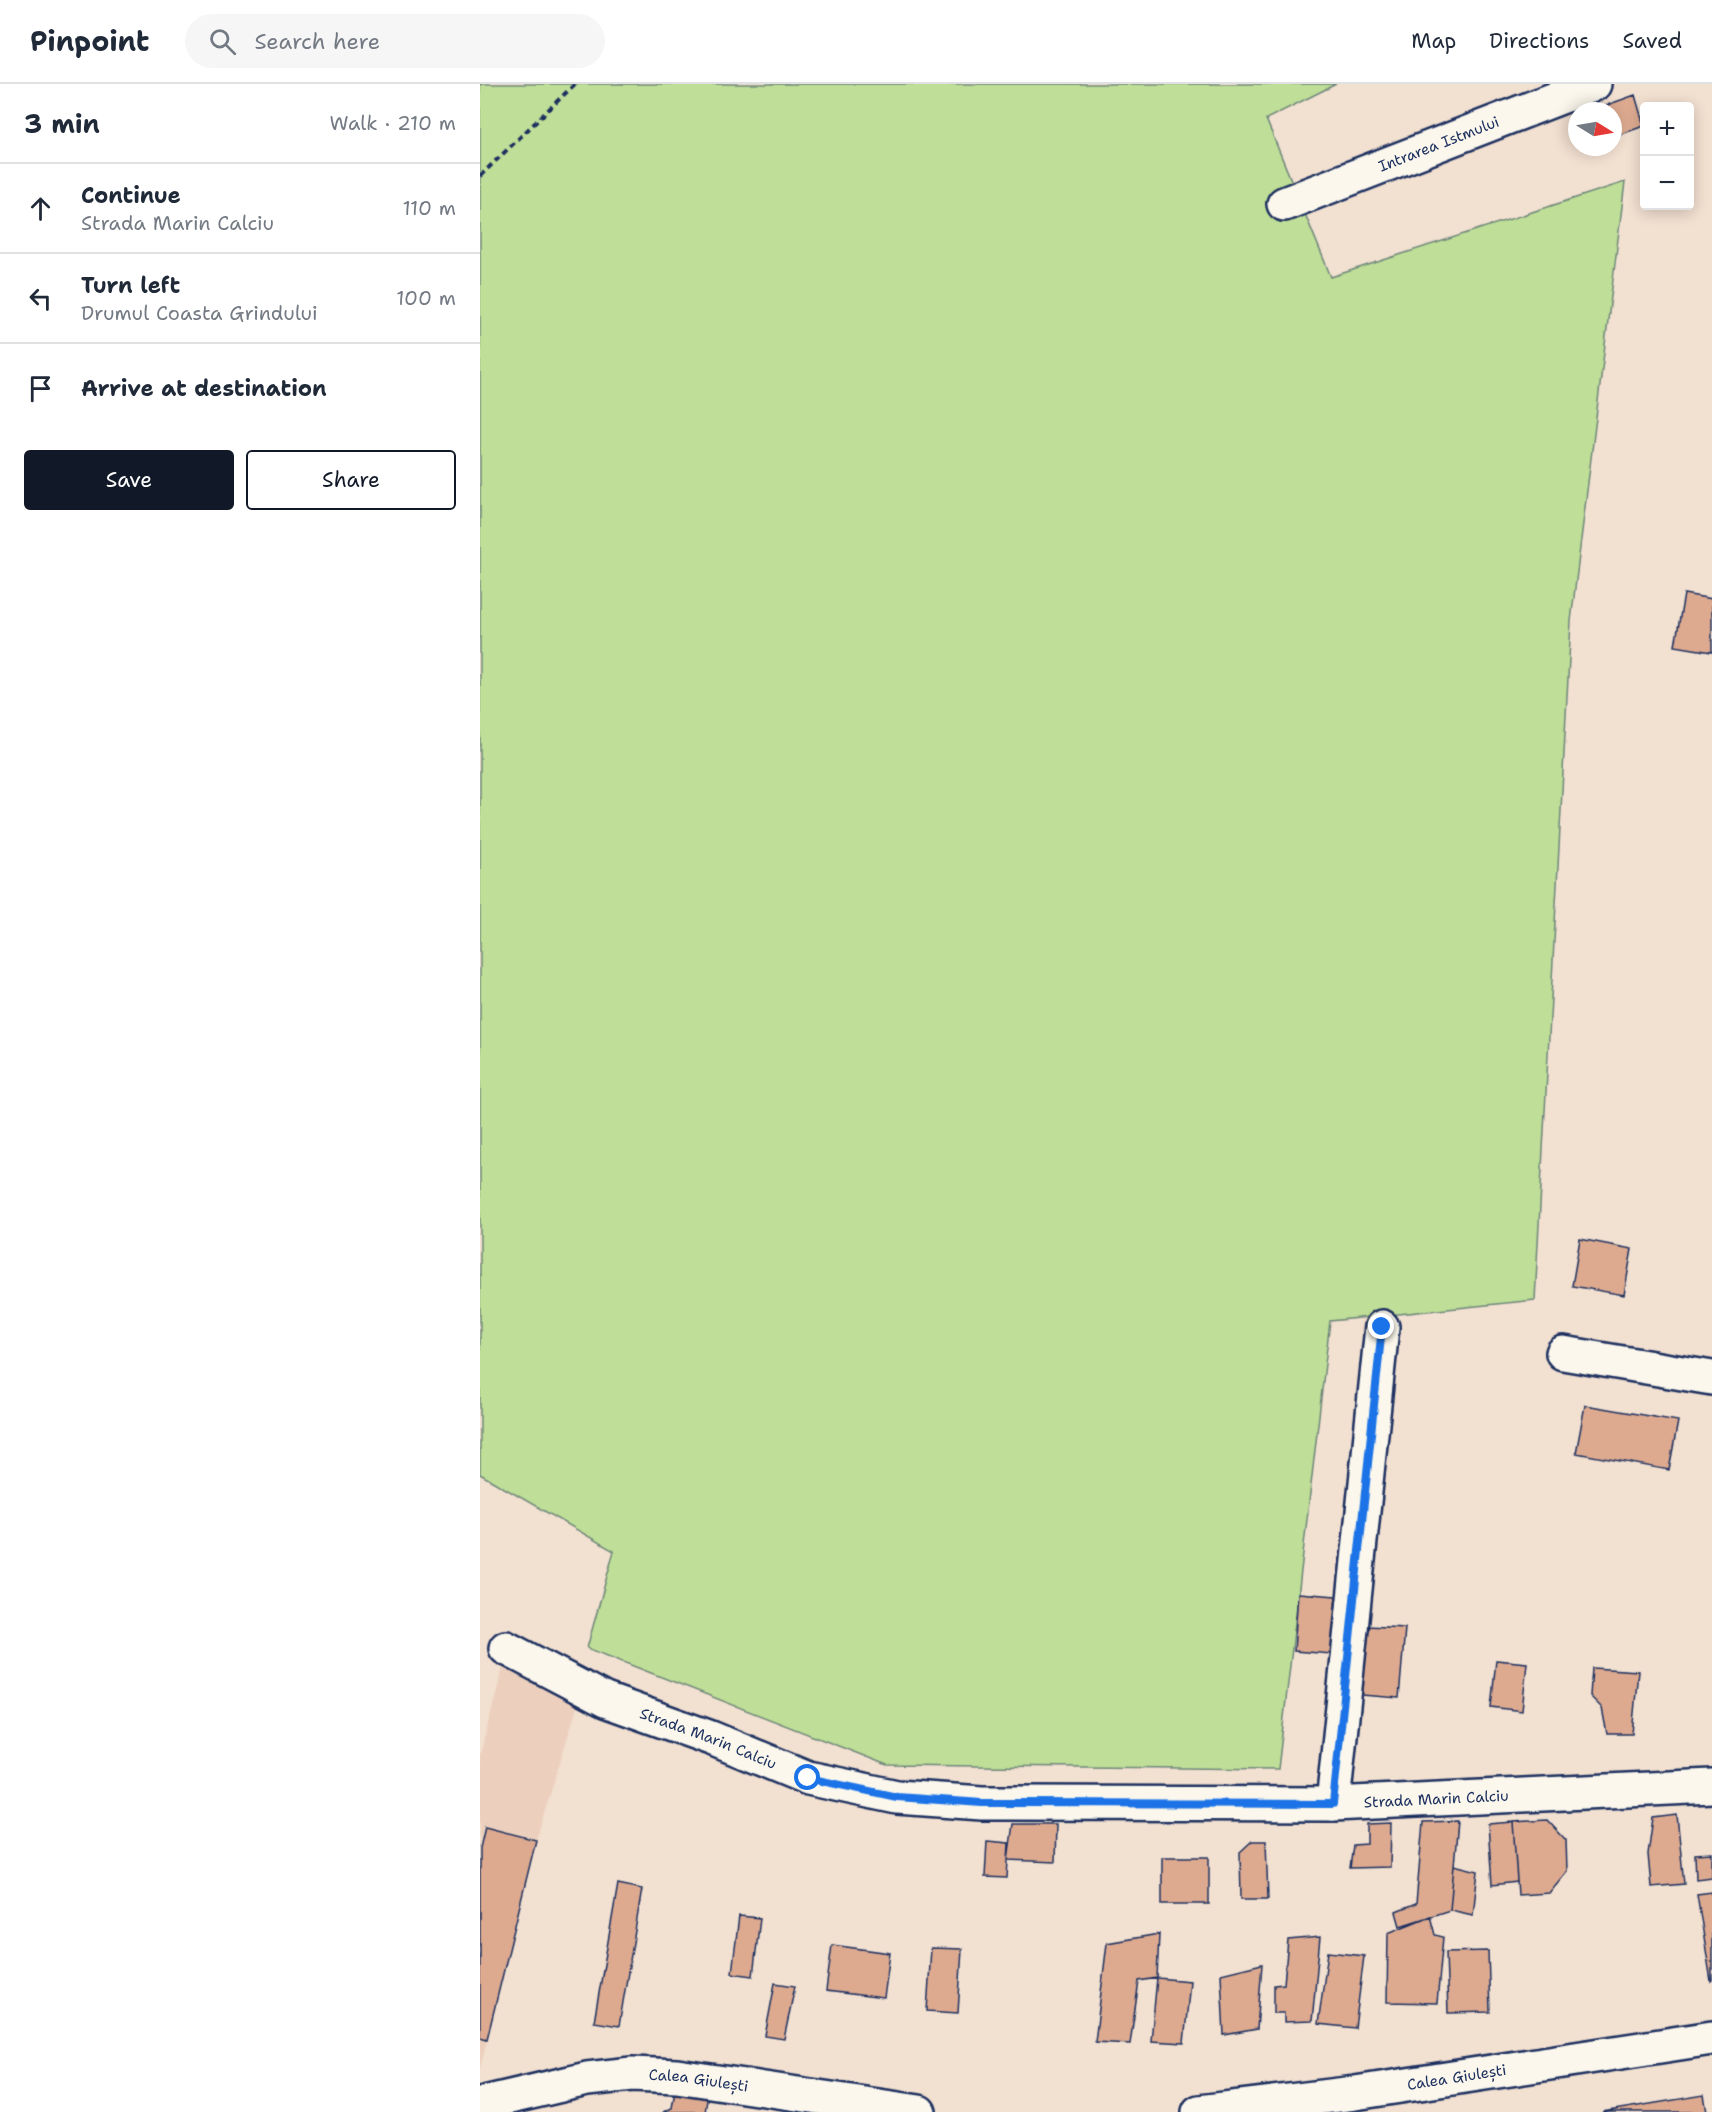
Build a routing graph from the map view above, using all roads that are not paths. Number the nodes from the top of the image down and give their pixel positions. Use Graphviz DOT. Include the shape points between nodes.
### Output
graph roads {
  1 [pos="1594,84"];
  2 [pos="1284,204"];
  3 [pos="1382,1327"];
  4 [pos="1563,1353"];
  5 [pos="1712,1378"];
  6 [pos="506,1648"];
  7 [pos="1712,1786"];
  8 [pos="1333,1804"];
  9 [pos="1712,2038"];
  10 [pos="480,2104"];
  11 [pos="797,2104"];
  12 [pos="919,2112"];
  13 [pos="1199,2112"];
  1 -- 2 [label="street, Intrarea Istmului"];
  3 -- 8 [label="street"];
  4 -- 5 [label="street"];
  6 -- 8 [label="street, Strada Marin Calciu" via="605,1700 808,1778 897,1797 982,1803"];
  7 -- 8 [label="street, Strada Marin Calciu"];
  9 -- 13 [label="street, Calea Giulești" via="1355,2093"];
  10 -- 11 [label="street, Calea Giulești" via="587,2079 632,2074 677,2076"];
  11 -- 12 [label="street, Calea Giulești"];
}
